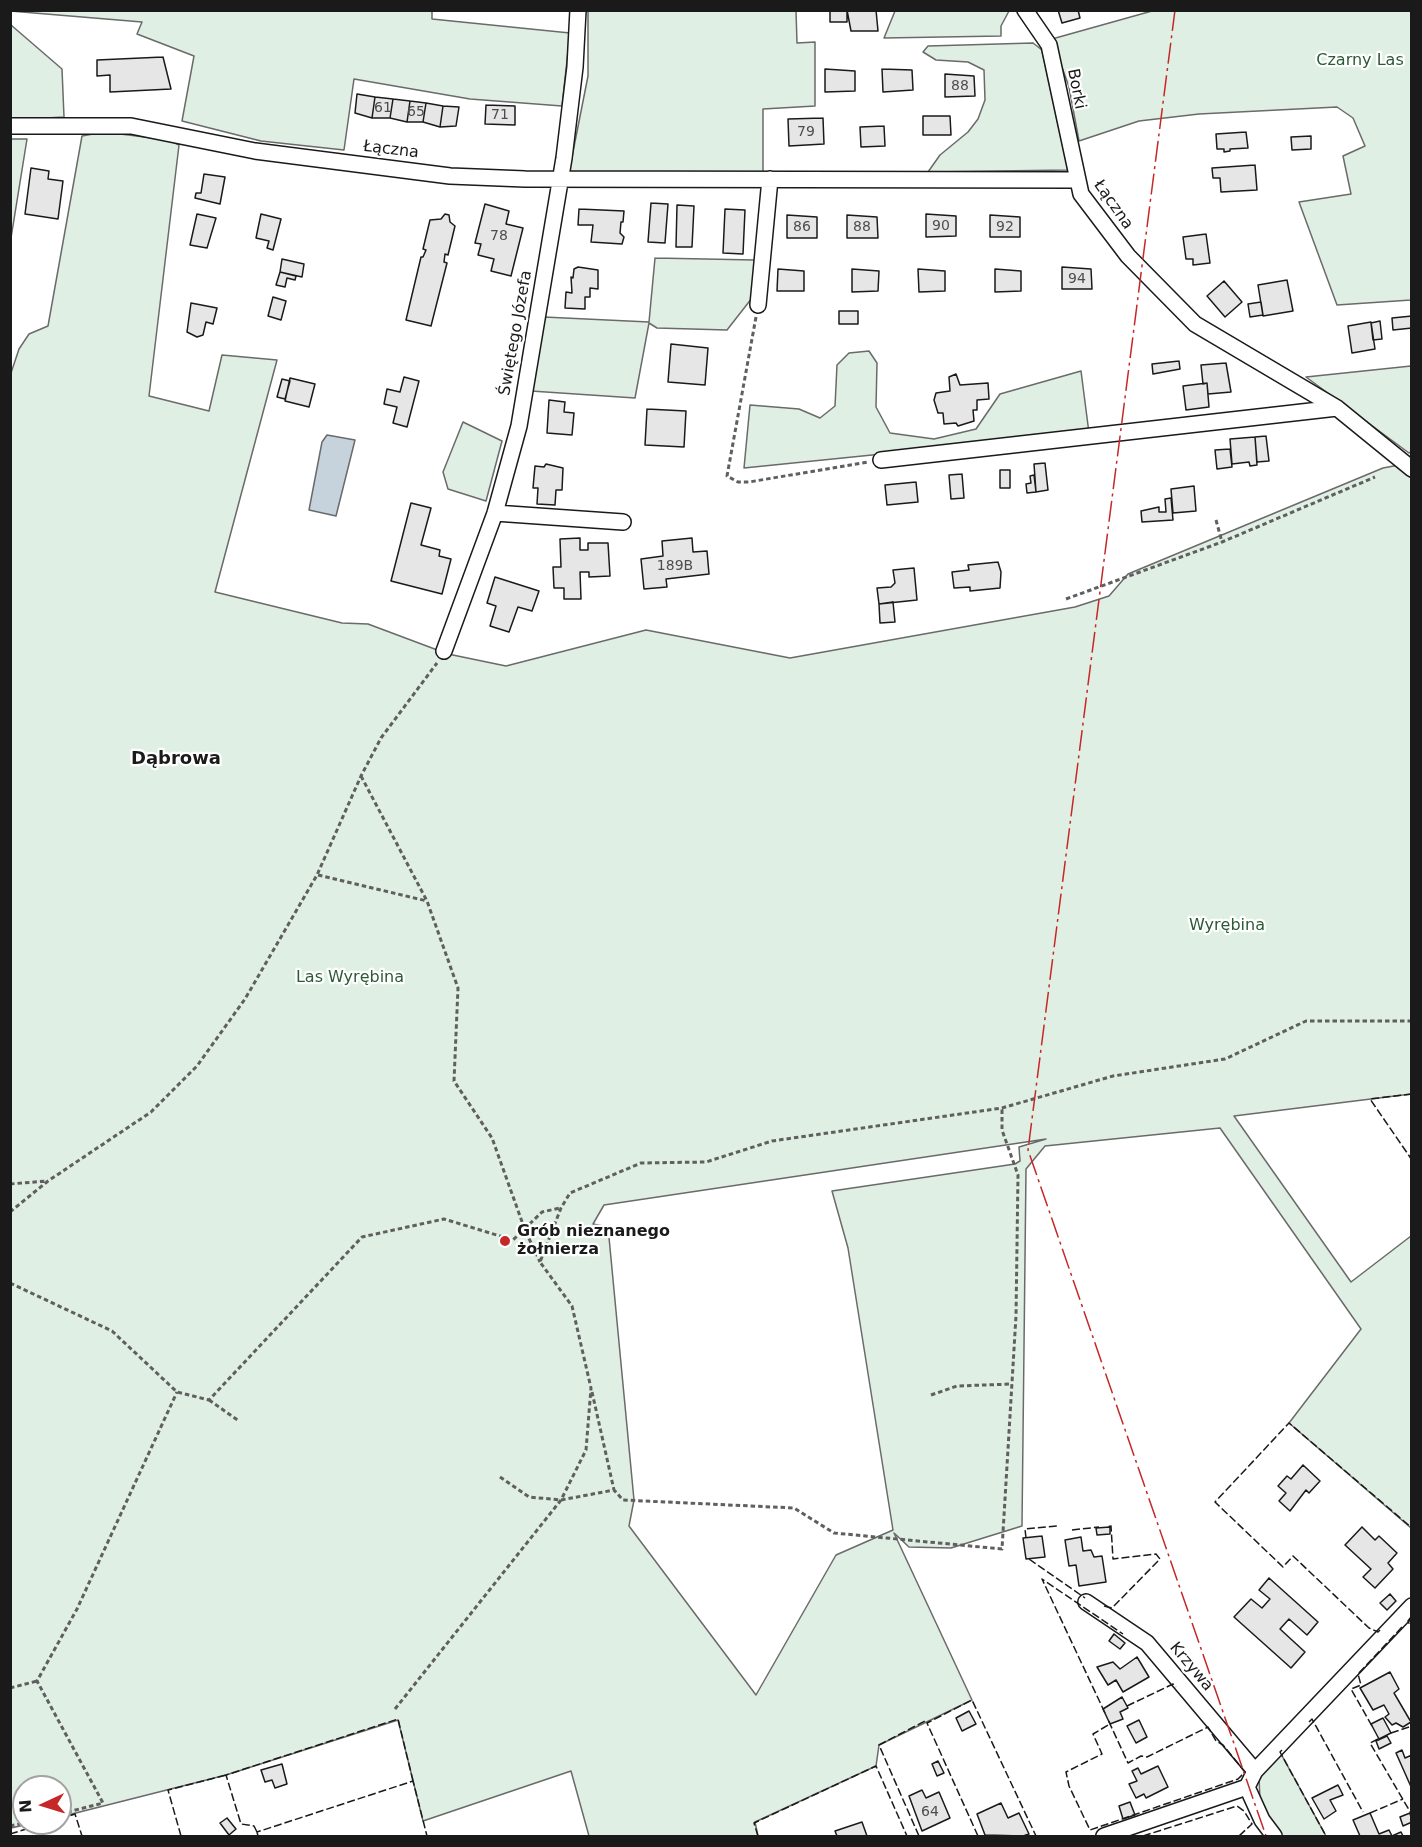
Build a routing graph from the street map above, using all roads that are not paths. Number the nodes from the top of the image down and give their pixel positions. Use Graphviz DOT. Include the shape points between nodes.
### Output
graph roads {
  1 [pos="578,10"];
  2 [pos="1025,10"];
  3 [pos="10,126"];
  4 [pos="561,178"];
  5 [pos="770,179"];
  6 [pos="1076,180"];
  7 [pos="758,305"];
  8 [pos="1337,408"];
  9 [pos="881,460"];
  10 [pos="1408,462"];
  11 [pos="495,513"];
  12 [pos="624,522"];
  13 [pos="444,651"];
  14 [pos="1086,1602"];
  15 [pos="1412,1606"];
  16 [pos="1255,1770"];
  17 [pos="1247,1786"];
  18 [pos="1104,1836"];
  19 [pos="1274,1836"];
  1 -- 4 [label="street, Świętego Józefa"];
  2 -- 6 [label="street, Borki" via="1049,45"];
  3 -- 4 [label="street, Łączna" via="117,124 255,151 450,176"];
  4 -- 5 [label="street, Łączna"];
  4 -- 11 [label="street, Świętego Józefa" via="519,426"];
  5 -- 6 [label="street, Łączna"];
  5 -- 7 [label="street"];
  6 -- 8 [label="street, Łączna" via="1089,208 1128,256 1195,324"];
  8 -- 9 [label="street"];
  8 -- 10 [label="street, Łączna"];
  11 -- 12 [label="street"];
  11 -- 13 [label="street, Świętego Józefa"];
  14 -- 16 [label="street, Krzywa" via="1147,1643"];
  15 -- 16 [label="street"];
  16 -- 17 [label="street"];
  17 -- 18 [label="street"];
  17 -- 19 [label="street"];
}
